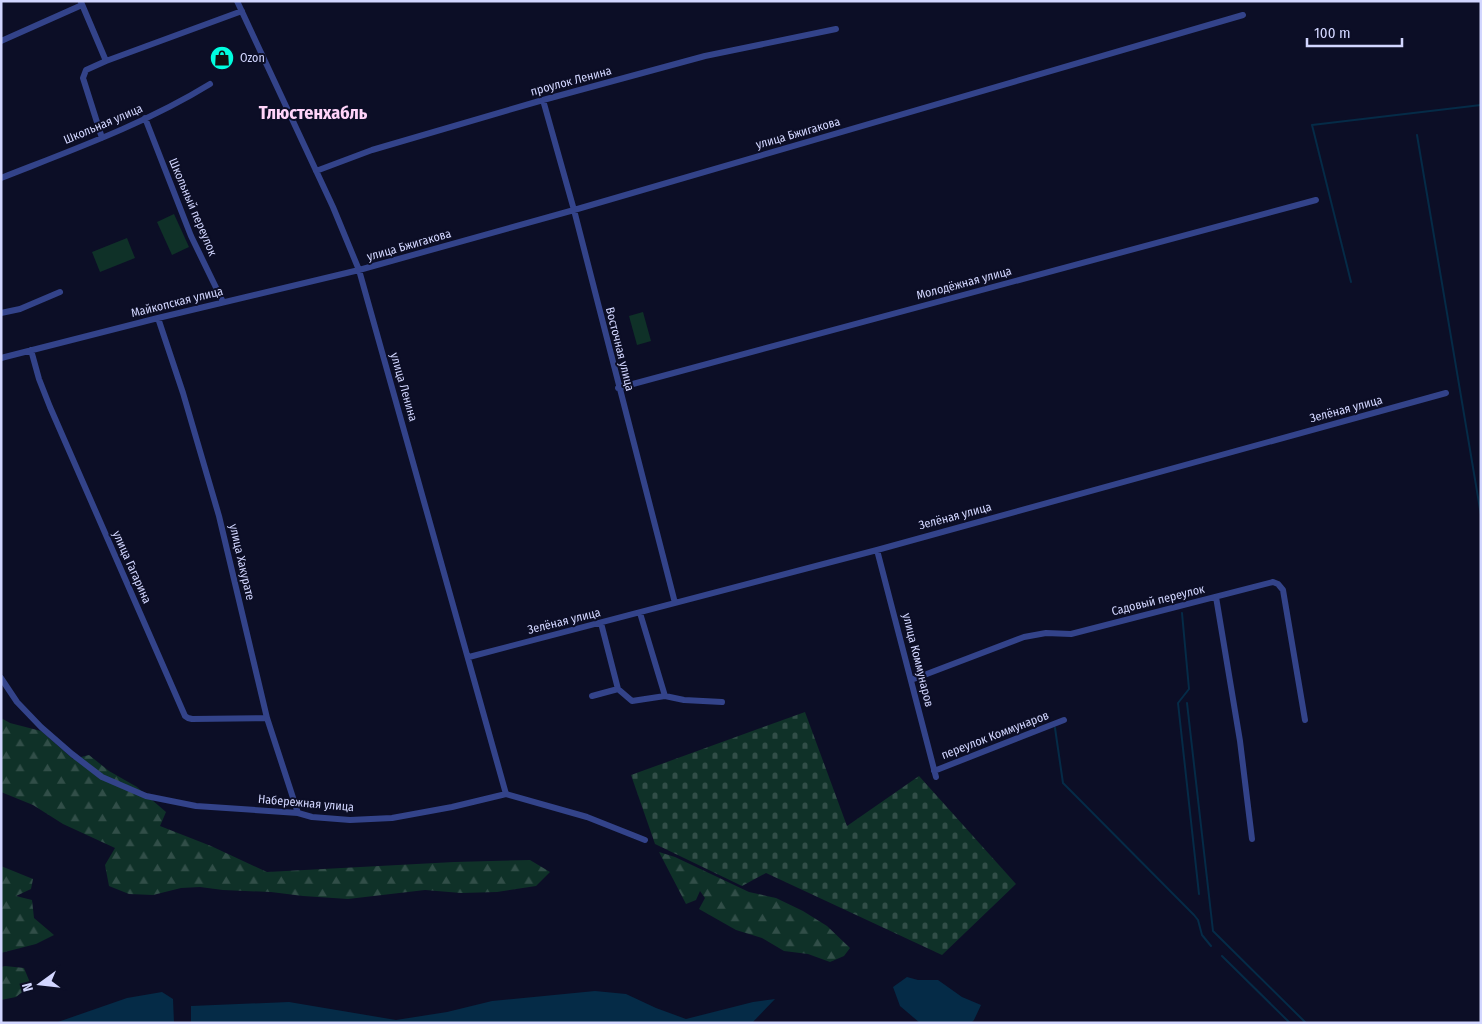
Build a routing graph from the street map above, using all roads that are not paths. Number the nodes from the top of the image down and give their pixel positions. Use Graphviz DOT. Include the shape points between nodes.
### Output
graph roads {
  1 [pos="237,1"];
  2 [pos="81,3"];
  3 [pos="242,11"];
  4 [pos="1243,15"];
  5 [pos="836,29"];
  6 [pos="1,41"];
  7 [pos="106,61"];
  8 [pos="210,84"];
  9 [pos="543,100"];
  10 [pos="145,118"];
  11 [pos="102,138"];
  12 [pos="316,171"];
  13 [pos="1,178"];
  14 [pos="1316,200"];
  15 [pos="574,210"];
  16 [pos="360,270"];
  17 [pos="60,292"];
  18 [pos="223,302"];
  19 [pos="1,313"];
  20 [pos="158,318"];
  21 [pos="31,350"];
  22 [pos="1,358"];
  23 [pos="618,388"];
  24 [pos="1446,393"];
  25 [pos="877,550"];
  26 [pos="1216,597"];
  27 [pos="674,603"];
  28 [pos="640,613"];
  29 [pos="602,623"];
  30 [pos="469,657"];
  31 [pos="1,678"];
  32 [pos="911,680"];
  33 [pos="618,689"];
  34 [pos="592,696"];
  35 [pos="664,696"];
  36 [pos="722,702"];
  37 [pos="267,718"];
  38 [pos="1064,720"];
  39 [pos="1305,720"];
  40 [pos="935,774"];
  41 [pos="506,794"];
  42 [pos="298,813"];
  43 [pos="1252,839"];
  44 [pos="645,840"];
  1 -- 3 [label="street, улица Ленина"];
  2 -- 6 [label="street"];
  2 -- 7 [label="street"];
  3 -- 7 [label="street"];
  3 -- 12 [label="street, улица Ленина"];
  4 -- 15 [label="street, улица Бжигакова"];
  5 -- 9 [label="street, проулок Ленина" via="705,56"];
  7 -- 11 [label="street" via="86,70 83,78"];
  8 -- 10 [label="street, Школьная улица" via="189,98"];
  9 -- 12 [label="street, проулок Ленина" via="372,150"];
  9 -- 15 [label="street, Восточная улица"];
  10 -- 11 [label="street, Школьная улица"];
  10 -- 18 [label="street, Школьный переулок" via="190,236"];
  11 -- 13 [label="street, Школьная улица"];
  12 -- 16 [label="street, улица Ленина"];
  14 -- 23 [label="street, Молодёжная улица"];
  15 -- 16 [label="street, улица Бжигакова"];
  15 -- 23 [label="street, Восточная улица"];
  16 -- 18 [label="street, Майкопская улица"];
  16 -- 30 [label="street, улица Ленина"];
  17 -- 19 [label="street"];
  18 -- 20 [label="street, Майкопская улица"];
  20 -- 21 [label="street, Майкопская улица"];
  20 -- 37 [label="street, улица Хакурате" via="219,516"];
  21 -- 22 [label="street, Майкопская улица"];
  21 -- 37 [label="street, улица Гагарина" via="50,407 185,716 192,719"];
  23 -- 27 [label="street, Восточная улица"];
  24 -- 25 [label="street, Зелёная улица"];
  25 -- 27 [label="street, Зелёная улица"];
  25 -- 32 [label="street, улица Коммунаров"];
  26 -- 32 [label="street, Садовый переулок" via="1071,634 1046,633 1024,638"];
  26 -- 39 [label="street, Садовый переулок" via="1272,582 1278,584 1282,590"];
  26 -- 43 [label="street" via="1240,741"];
  27 -- 28 [label="street, Зелёная улица"];
  28 -- 29 [label="street, Зелёная улица"];
  28 -- 35 [label="street"];
  29 -- 30 [label="street, Зелёная улица"];
  29 -- 33 [label="street"];
  30 -- 41 [label="street, улица Ленина"];
  31 -- 42 [label="street, Набережная улица" via="17,702 41,727 102,777 146,796 196,806"];
  32 -- 40 [label="street, улица Коммунаров"];
  33 -- 34 [label="street"];
  33 -- 35 [label="street" via="632,701"];
  35 -- 36 [label="street"];
  37 -- 42 [label="street, улица Хакурате"];
  38 -- 40 [label="street, переулок Коммунаров"];
  41 -- 42 [label="street, Набережная улица" via="392,818 350,820"];
  41 -- 44 [label="street" via="587,818"];
}
